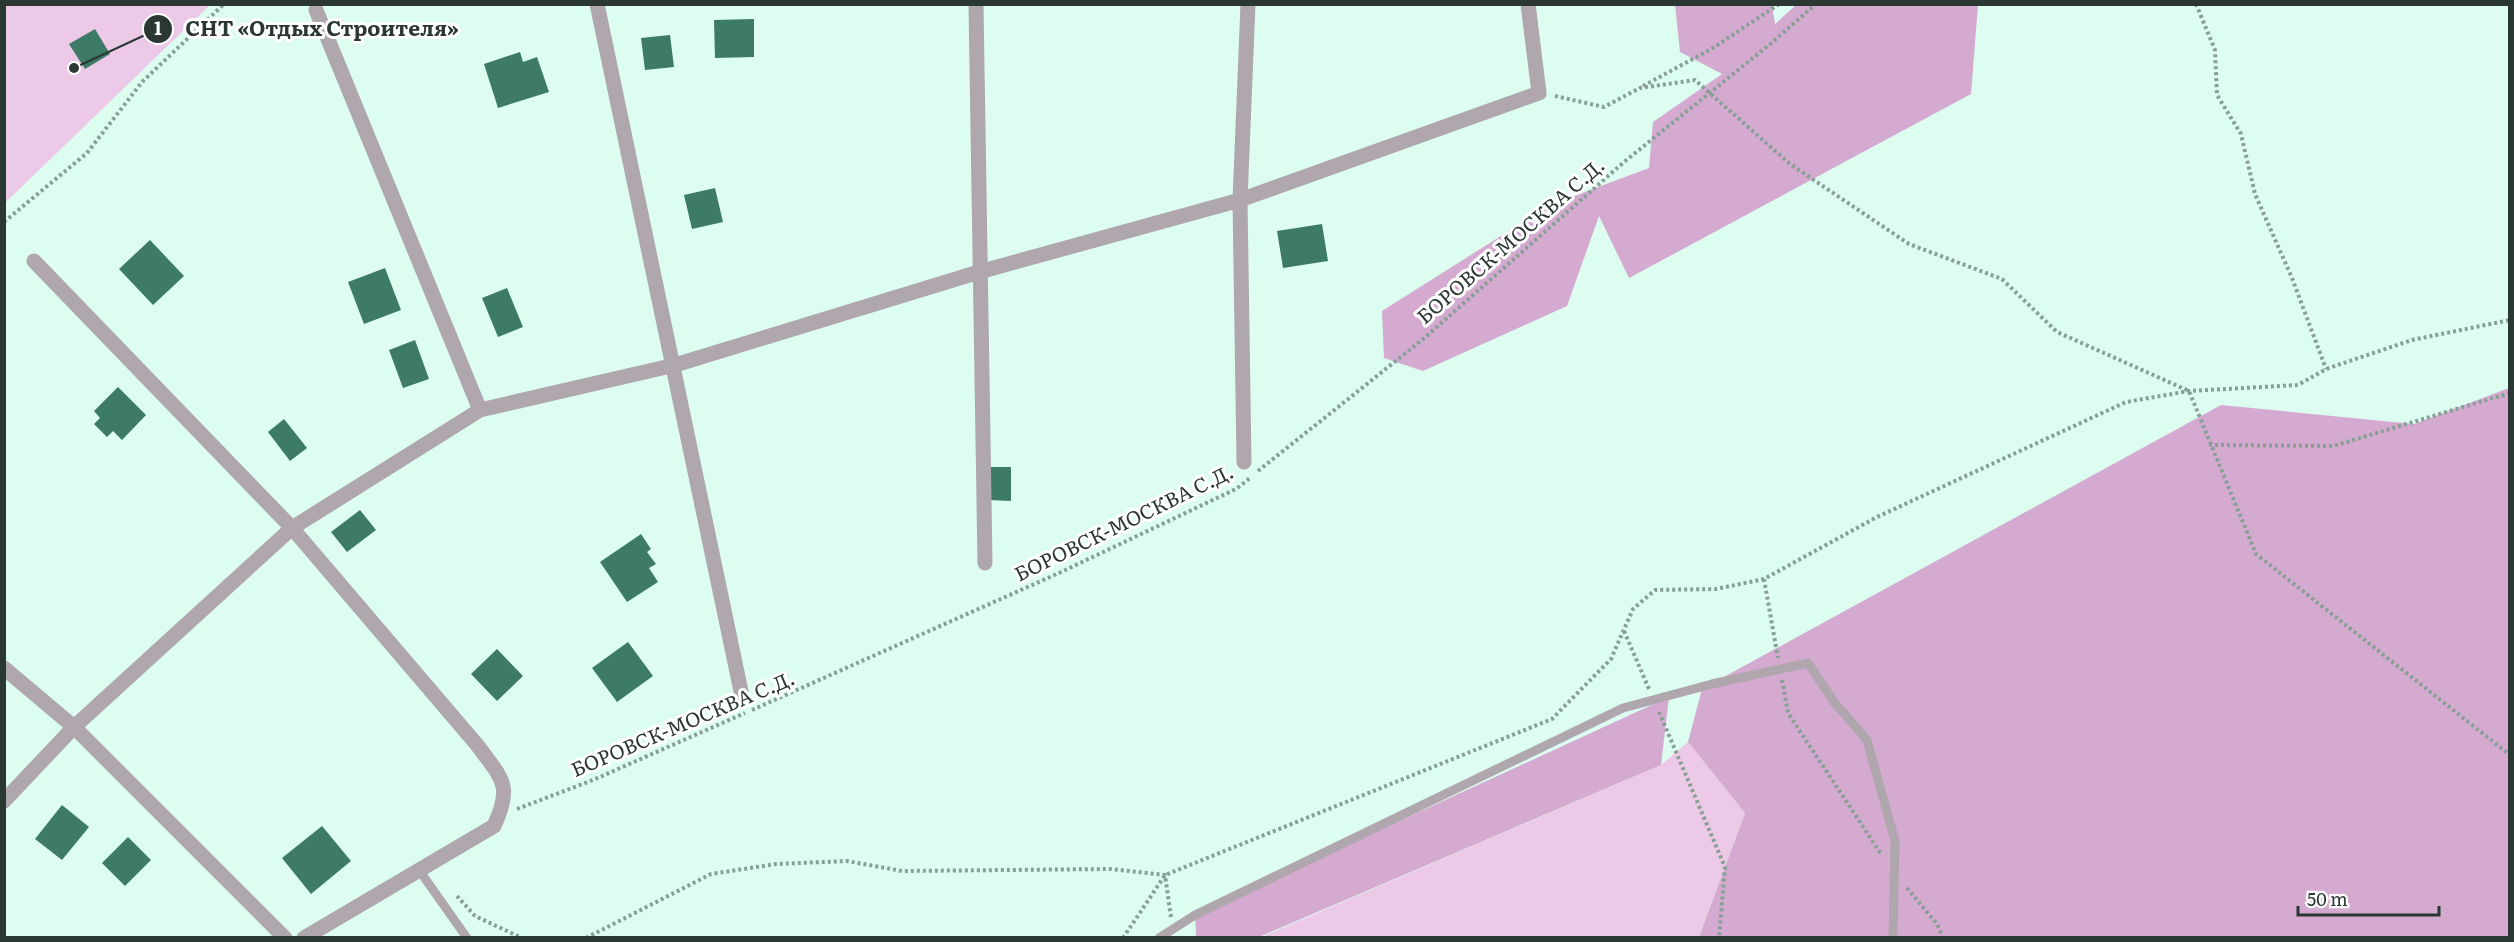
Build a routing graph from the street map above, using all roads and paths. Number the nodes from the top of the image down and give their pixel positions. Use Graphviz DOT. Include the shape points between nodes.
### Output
graph roads {
  1 [pos="224,4"];
  2 [pos="597,4"];
  3 [pos="976,4"];
  4 [pos="1248,4"];
  5 [pos="1528,4"];
  6 [pos="1779,4"];
  7 [pos="1816,4"];
  8 [pos="2196,4"];
  9 [pos="316,7"];
  10 [pos="1640,88"];
  11 [pos="1539,93"];
  12 [pos="1240,200"];
  13 [pos="4,222"];
  14 [pos="34,261"];
  15 [pos="979,272"];
  16 [pos="2510,320"];
  17 [pos="675,365"];
  18 [pos="2326,369"];
  19 [pos="2189,391"];
  20 [pos="2510,393"];
  21 [pos="480,410"];
  22 [pos="2209,445"];
  23 [pos="1244,462"];
  24 [pos="292,528"];
  25 [pos="984,564"];
  26 [pos="1764,579"];
  27 [pos="1624,631"];
  28 [pos="4,668"];
  29 [pos="1780,669"];
  30 [pos="742,696"];
  31 [pos="1653,699"];
  32 [pos="74,727"];
  33 [pos="2510,755"];
  34 [pos="4,801"];
  35 [pos="502,810"];
  36 [pos="419,870"];
  37 [pos="1895,873"];
  38 [pos="1165,875"];
  39 [pos="452,891"];
  40 [pos="1173,929"];
  41 [pos="285,938"];
  42 [pos="304,938"];
  43 [pos="467,938"];
  44 [pos="522,938"];
  45 [pos="586,938"];
  46 [pos="1123,938"];
  47 [pos="1159,938"];
  48 [pos="1719,938"];
  49 [pos="1893,938"];
  50 [pos="1943,938"];
  1 -- 13 [label="path" via="142,82 87,153"];
  2 -- 17 [label="street"];
  3 -- 15 [label="street"];
  4 -- 12 [label="street"];
  5 -- 11 [label="street"];
  6 -- 10 [label="path" via="1713,48"];
  7 -- 35 [label="path, БОРОВСК-МОСКВА С.Д." via="1624,162 1422,340 1236,489 1059,573 593,780"];
  8 -- 18 [label="path" via="2215,50 2217,95 2241,134 2255,194"];
  9 -- 21 [label="street"];
  10 -- 11 [label="path" via="1604,107"];
  10 -- 19 [label="path" via="1695,80 1790,165 1909,244 2002,279 2057,332"];
  11 -- 12 [label="street"];
  12 -- 15 [label="street"];
  12 -- 23 [label="street"];
  14 -- 24 [label="street"];
  15 -- 17 [label="street"];
  15 -- 25 [label="street"];
  16 -- 18 [label="path" via="2412,340"];
  17 -- 21 [label="street"];
  17 -- 30 [label="street"];
  18 -- 19 [label="path" via="2298,386"];
  19 -- 22 [label="path"];
  19 -- 26 [label="path" via="2126,402 1877,517"];
  20 -- 22 [label="path" via="2333,446"];
  21 -- 24 [label="street"];
  22 -- 33 [label="path" via="2256,554"];
  24 -- 32 [label="street"];
  24 -- 35 [label="street" via="478,746 503,781"];
  26 -- 27 [label="path" via="1716,589 1656,590 1633,609"];
  26 -- 29 [label="path"];
  27 -- 31 [label="path"];
  27 -- 38 [label="path" via="1611,659 1552,719"];
  28 -- 32 [label="street"];
  29 -- 31 [label="lane"];
  29 -- 37 [label="path" via="1788,713"];
  29 -- 37 [label="lane" via="1808,663 1834,702 1867,740 1895,841"];
  31 -- 40 [label="lane" via="1612,713"];
  31 -- 48 [label="path" via="1725,867"];
  32 -- 34 [label="street"];
  32 -- 41 [label="street"];
  35 -- 36 [label="street" via="494,826"];
  36 -- 42 [label="street"];
  36 -- 43 [label="lane"];
  37 -- 49 [label="lane"];
  37 -- 50 [label="path" via="1937,924"];
  38 -- 40 [label="path"];
  38 -- 45 [label="path" via="1111,869 902,871 847,861 776,864 711,874"];
  38 -- 46 [label="path"];
  39 -- 44 [label="path" via="475,916"];
  40 -- 47 [label="lane"];
}
